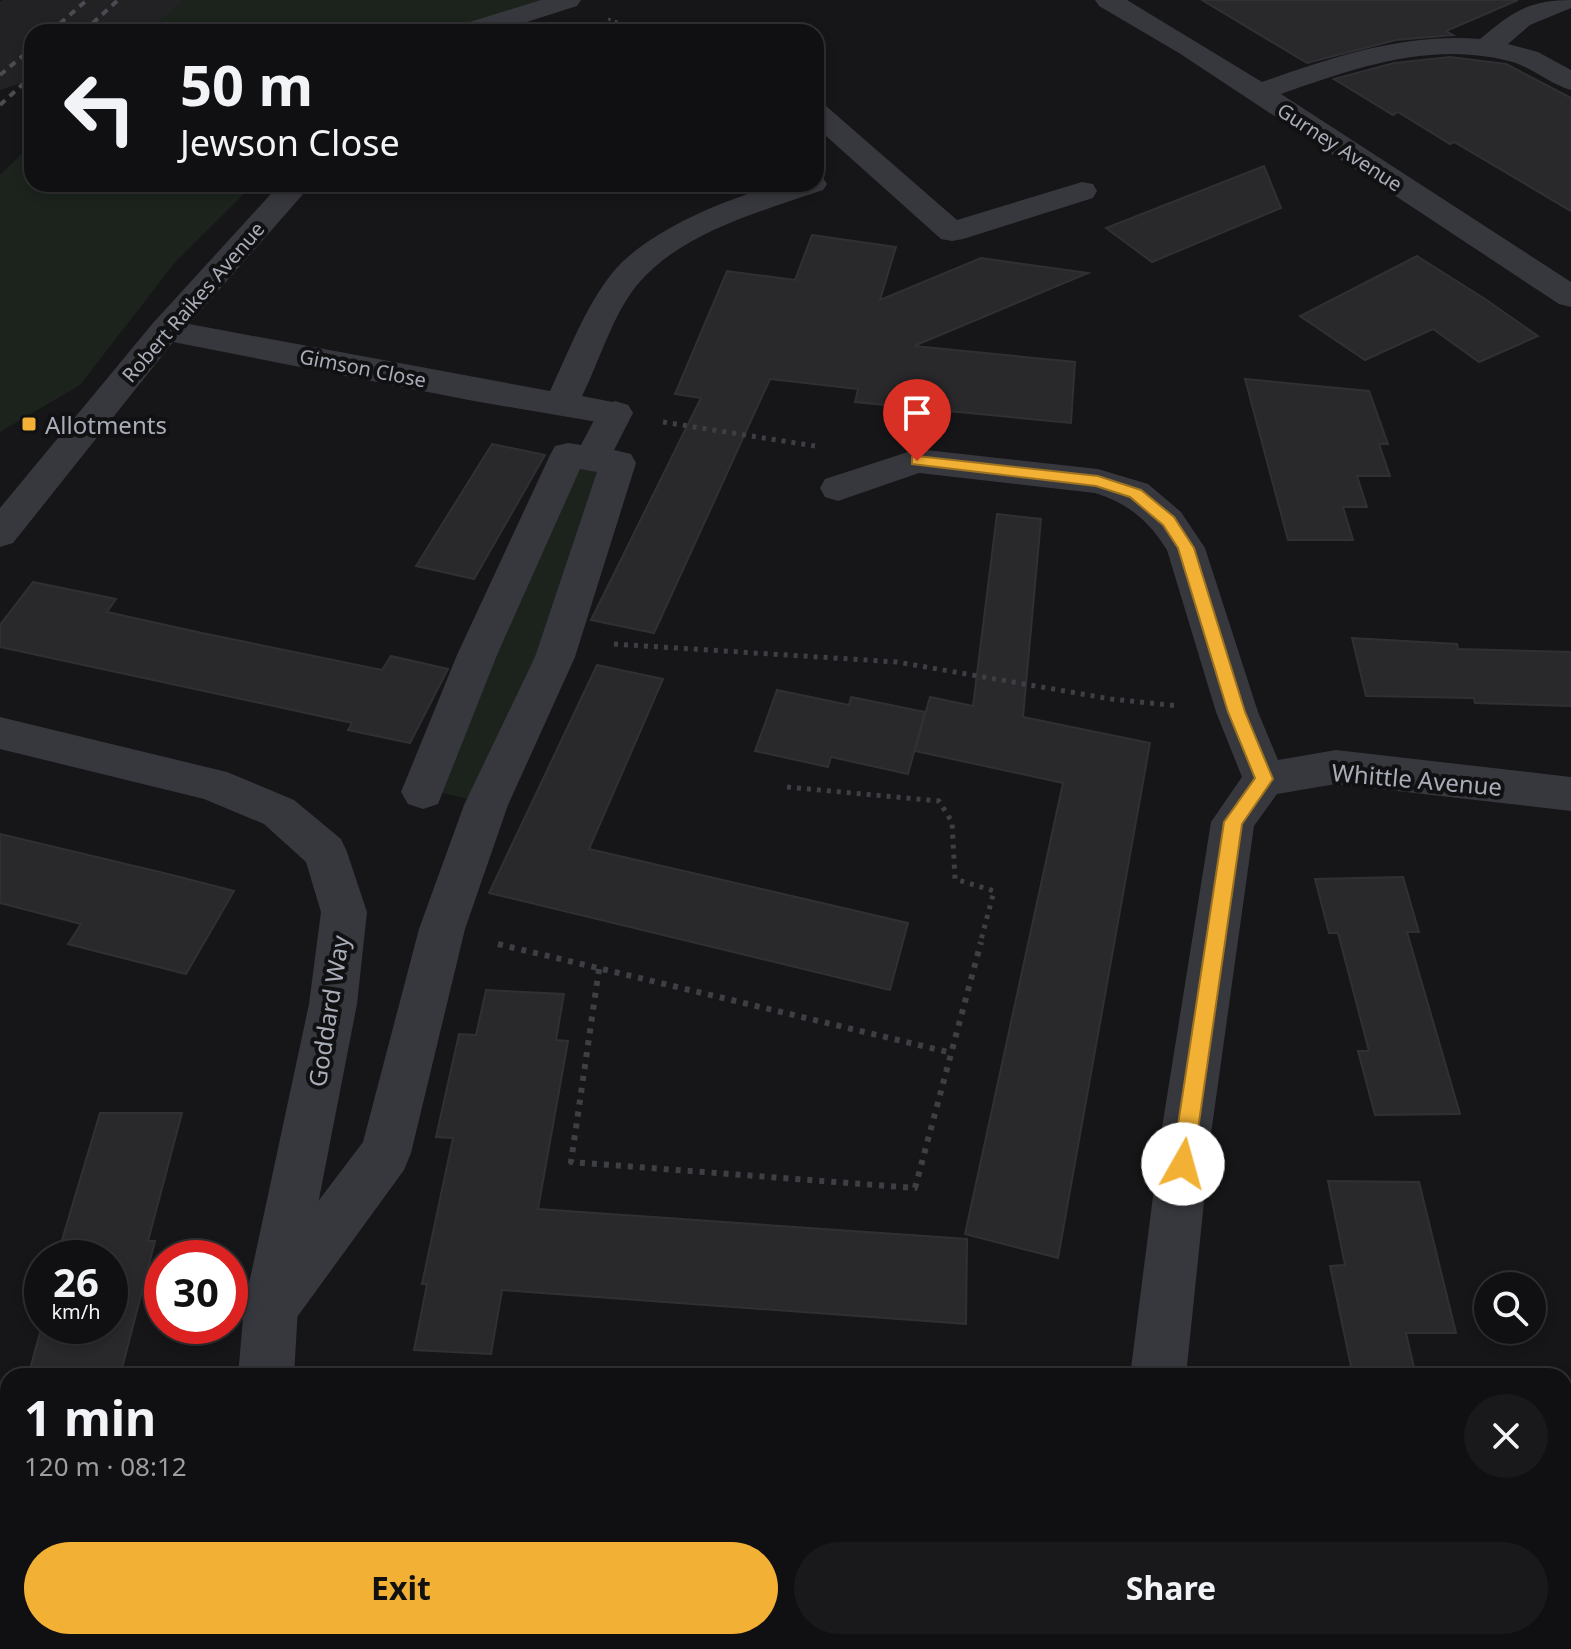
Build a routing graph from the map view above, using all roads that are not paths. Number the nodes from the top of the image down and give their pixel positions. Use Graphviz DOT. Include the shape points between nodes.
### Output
graph roads {
  1 [pos="568,0"];
  2 [pos="1108,0"];
  3 [pos="1567,0"];
  4 [pos="492,24"];
  5 [pos="1488,47"];
  6 [pos="1571,81"];
  7 [pos="1257,93"];
  8 [pos="824,119"];
  9 [pos="872,163"];
  10 [pos="824,180"];
  11 [pos="1082,191"];
  12 [pos="290,192"];
  13 [pos="789,192"];
  14 [pos="1571,297"];
  15 [pos="165,330"];
  16 [pos="561,404"];
  17 [pos="592,459"];
  18 [pos="838,488"];
  19 [pos="0,534"];
  20 [pos="0,733"];
  21 [pos="1264,779"];
  22 [pos="423,792"];
  23 [pos="1571,794"];
  24 [pos="271,1307"];
  25 [pos="267,1368"];
  26 [pos="1159,1368"];
  1 -- 4 [label="street"];
  2 -- 7 [label="street, Gurney Avenue"];
  3 -- 5 [label="street" via="1520,19"];
  5 -- 6 [label="street" via="1524,56"];
  5 -- 7 [label="street" via="1447,43 1406,48"];
  7 -- 14 [label="street, Gurney Avenue"];
  8 -- 9 [label="street"];
  9 -- 10 [label="street"];
  9 -- 11 [label="street" via="952,232"];
  12 -- 15 [label="street, Robert Raikes Avenue"];
  13 -- 16 [label="street" via="705,223 627,277"];
  15 -- 16 [label="street, Gimson Close"];
  15 -- 19 [label="street, Robert Raikes Avenue"];
  16 -- 17 [label="street, Gimson Close" via="615,413"];
  17 -- 22 [label="street" via="568,455 477,655"];
  17 -- 24 [label="street" via="618,463 561,642 486,805 442,929 386,1153"];
  18 -- 21 [label="street" via="917,461 1098,481 1135,493 1168,521 1186,548 1237,712"];
  20 -- 24 [label="street, Goddard Way" via="212,784 279,812 325,852 344,912 333,1004"];
  21 -- 23 [label="street, Whittle Avenue" via="1336,767"];
  21 -- 26 [label="street" via="1233,822 1186,1134"];
  24 -- 25 [label="street, Goddard Way"];
}
